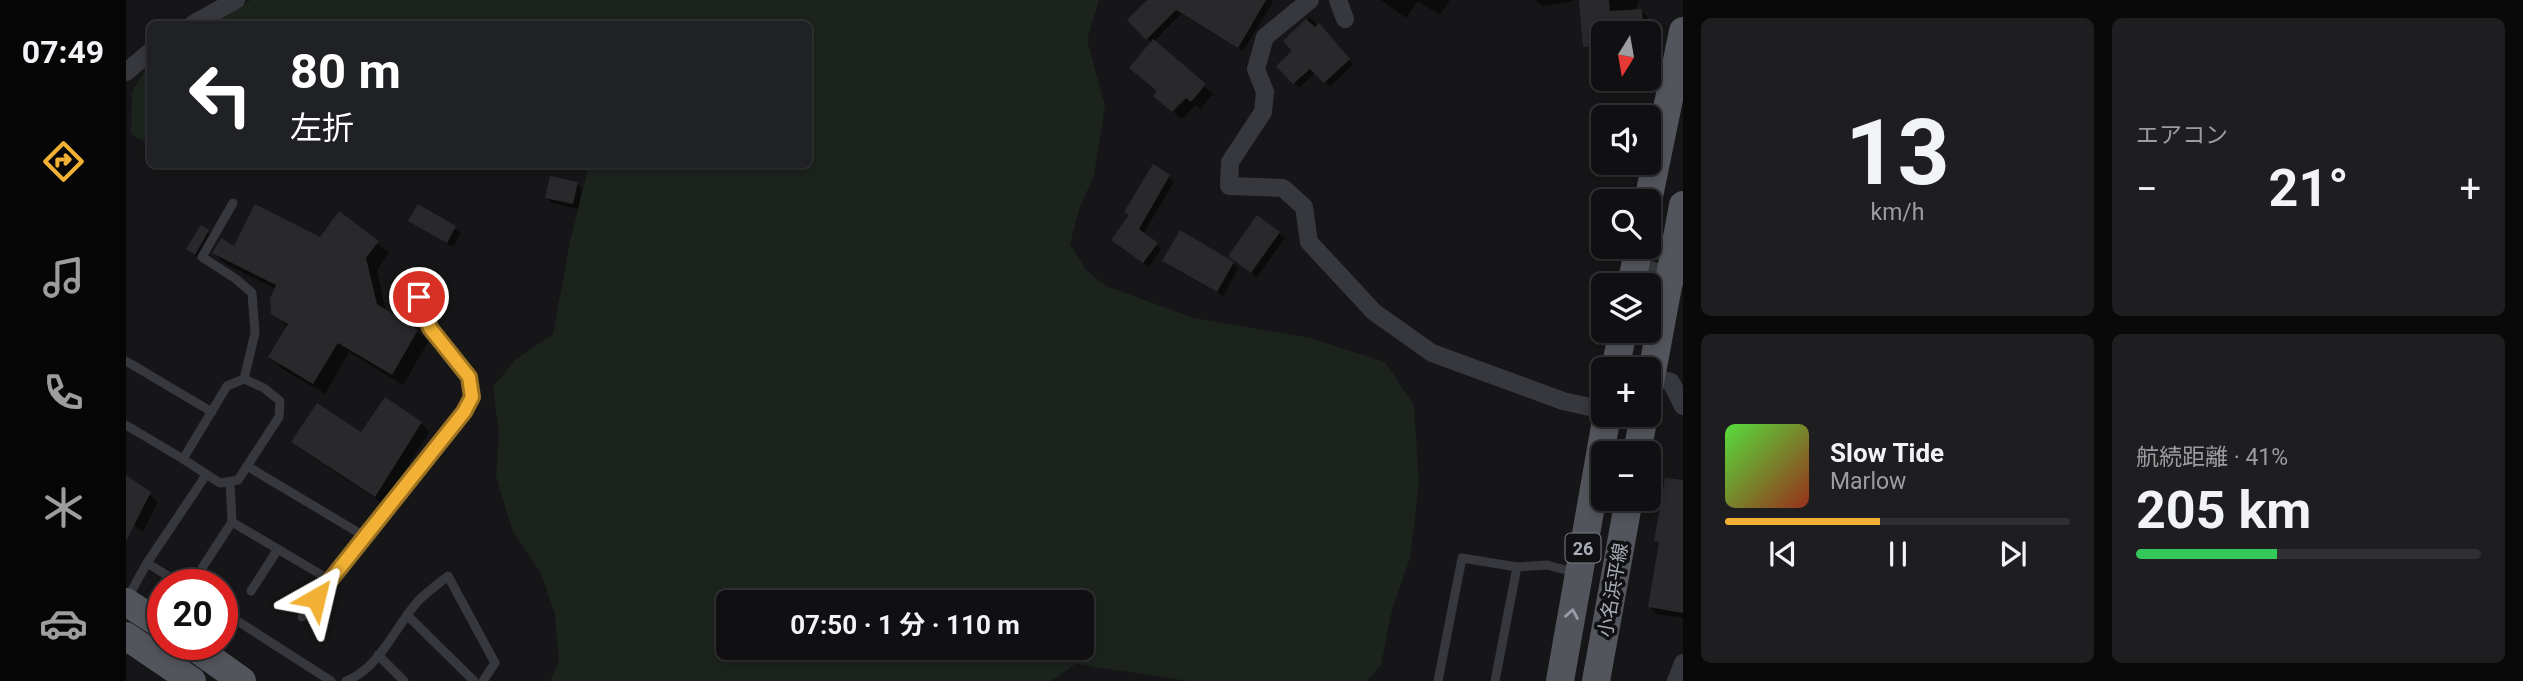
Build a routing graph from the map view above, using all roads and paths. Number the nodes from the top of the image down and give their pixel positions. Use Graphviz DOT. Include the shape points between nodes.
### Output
graph roads {
  1 [pos="236,0"];
  2 [pos="1310,0"];
  3 [pos="1338,0"];
  4 [pos="1345,19"];
  5 [pos="198,21"];
  6 [pos="1683,31"];
  7 [pos="147,54"];
  8 [pos="126,72"];
  9 [pos="1677,84"];
  10 [pos="1651,189"];
  11 [pos="233,203"];
  12 [pos="1683,205"];
  13 [pos="1635,266"];
  14 [pos="1676,277"];
  15 [pos="419,297"];
  16 [pos="1643,357"];
  17 [pos="126,361"];
  18 [pos="244,379"];
  19 [pos="1661,380"];
  20 [pos="1683,406"];
  21 [pos="1591,407"];
  22 [pos="212,412"];
  23 [pos="126,425"];
  24 [pos="1605,427"];
  25 [pos="183,459"];
  26 [pos="247,466"];
  27 [pos="206,475"];
  28 [pos="230,482"];
  29 [pos="1627,511"];
  30 [pos="232,522"];
  31 [pos="364,536"];
  32 [pos="278,549"];
  33 [pos="147,563"];
  34 [pos="1517,567"];
  35 [pos="202,568"];
  36 [pos="157,569"];
  37 [pos="1579,573"];
  38 [pos="330,580"];
  39 [pos="251,591"];
  40 [pos="126,601"];
  41 [pos="147,615"];
  42 [pos="407,615"];
  43 [pos="302,617"];
  44 [pos="238,621"];
  45 [pos="126,636"];
  46 [pos="378,655"];
  47 [pos="212,660"];
  48 [pos="1683,663"];
  49 [pos="192,681"];
  50 [pos="242,681"];
  51 [pos="331,681"];
  52 [pos="345,681"];
  53 [pos="404,681"];
  54 [pos="474,681"];
  55 [pos="483,681"];
  56 [pos="1438,681"];
  57 [pos="1495,681"];
  58 [pos="1560,681"];
  59 [pos="1596,681"];
  60 [pos="1676,681"];
  1 -- 5 [label="street"];
  2 -- 21 [label="street" via="1265,37 1256,69 1265,92 1263,112 1230,162 1229,186 1283,188 1304,206 1309,242 1374,312 1432,353"];
  3 -- 4 [label="street"];
  6 -- 9 [label="main road"];
  7 -- 8 [label="street"];
  9 -- 10 [label="main road"];
  11 -- 18 [label="lane" via="202,257 252,293 255,333"];
  12 -- 14 [label="main road"];
  13 -- 14 [label="street"];
  14 -- 16 [label="main road"];
  15 -- 31 [label="lane" via="430,328 469,377 472,397"];
  17 -- 22 [label="lane"];
  18 -- 22 [label="lane" via="228,386"];
  18 -- 26 [label="lane" via="280,401 279,417"];
  19 -- 20 [label="street" via="1671,382"];
  22 -- 25 [label="lane"];
  23 -- 25 [label="lane"];
  24 -- 37 [label="main road, 26"];
  25 -- 27 [label="lane"];
  26 -- 28 [label="lane" via="238,480"];
  26 -- 31 [label="lane"];
  27 -- 28 [label="lane" via="220,483"];
  27 -- 33 [label="lane"];
  28 -- 30 [label="lane"];
  29 -- 59 [label="main road, 小名浜平線 / 26"];
  30 -- 32 [label="lane"];
  30 -- 35 [label="lane"];
  31 -- 38 [label="lane"];
  32 -- 38 [label="lane"];
  32 -- 39 [label="lane"];
  33 -- 36 [label="lane"];
  33 -- 40 [label="lane"];
  34 -- 37 [label="lane" via="1546,565"];
  34 -- 56 [label="lane" via="1462,558"];
  34 -- 57 [label="lane"];
  58 -- 37 [label="main road, 26, one-way"];
  38 -- 43 [label="lane"];
  40 -- 41 [label="main road"];
  42 -- 46 [label="lane"];
  42 -- 54 [label="lane"];
  42 -- 55 [label="lane" via="448,576 495,663"];
  44 -- 51 [label="lane"];
  45 -- 49 [label="main road"];
  46 -- 52 [label="lane" via="358,677"];
  46 -- 53 [label="lane"];
  47 -- 50 [label="main road"];
  48 -- 60 [label="street"];
}
